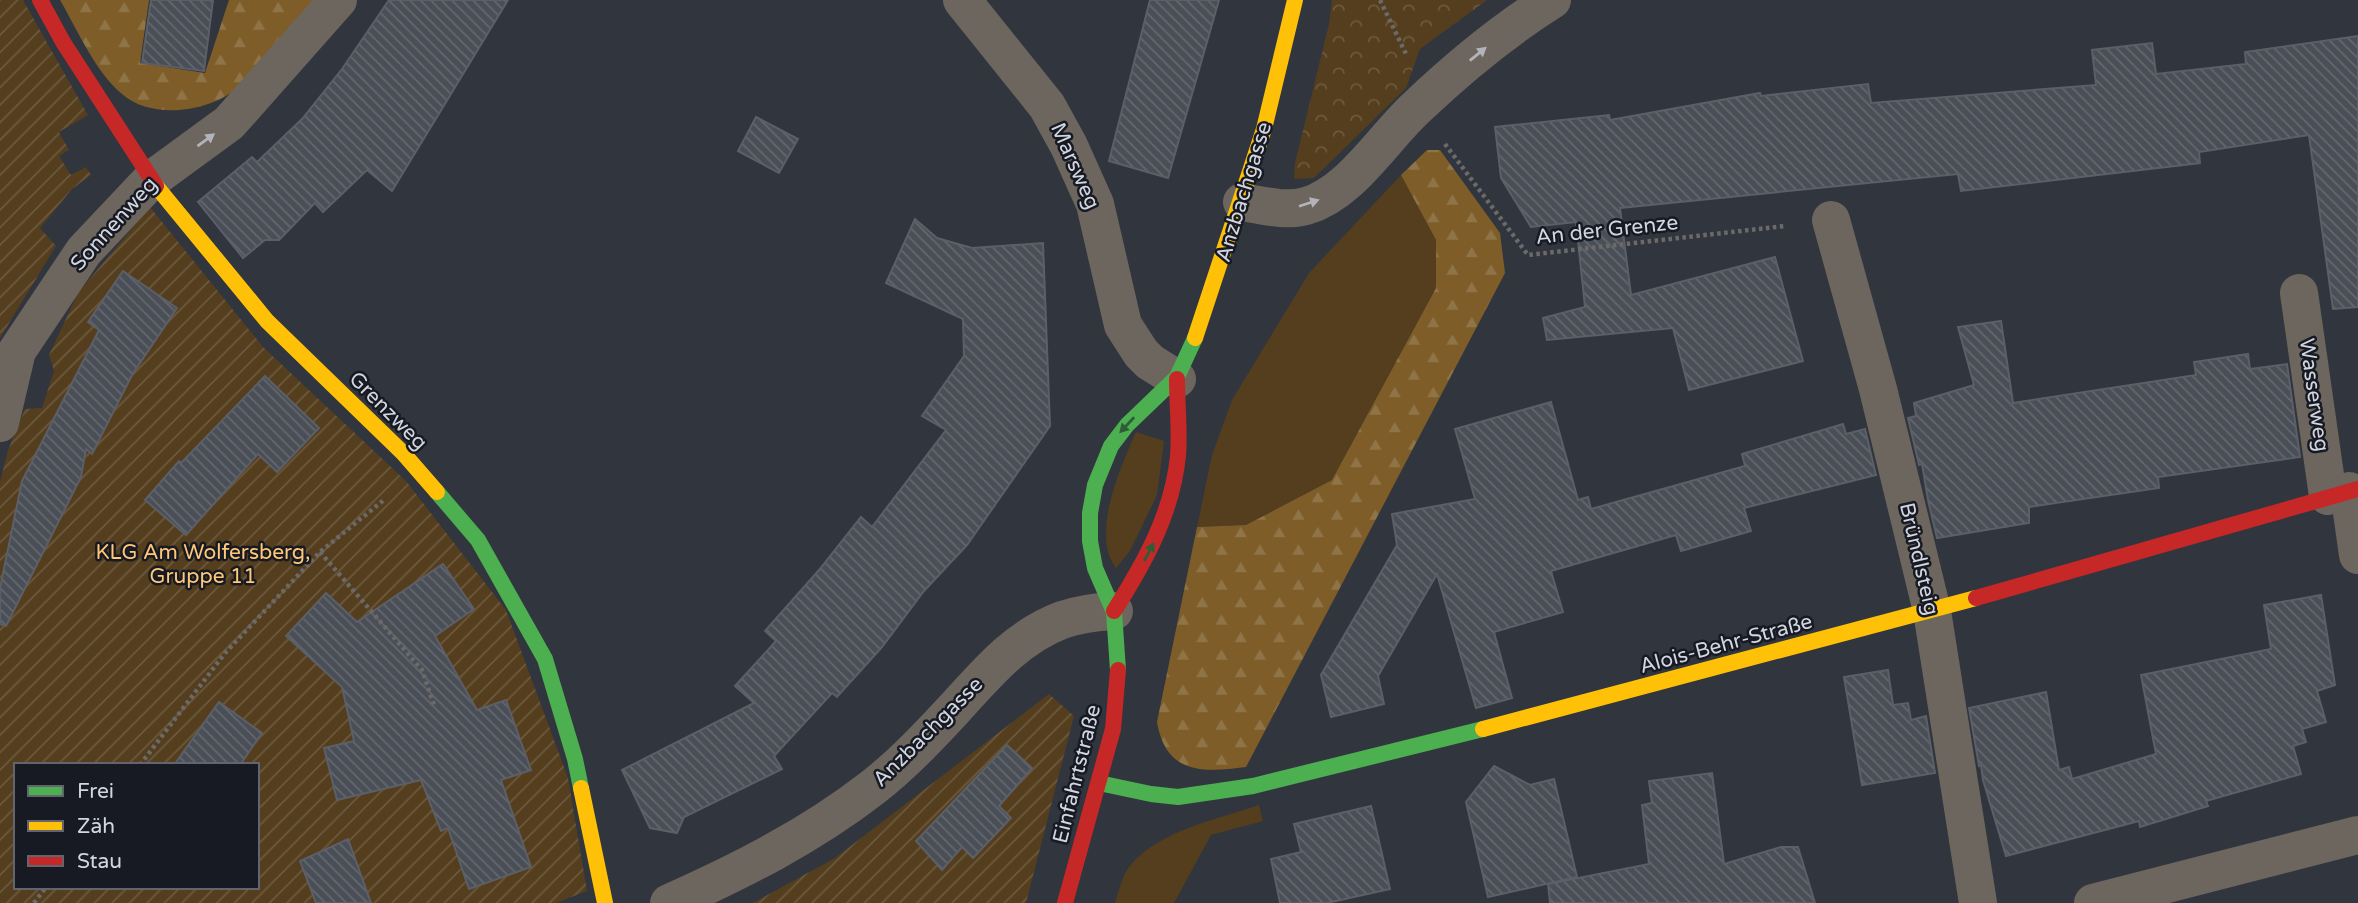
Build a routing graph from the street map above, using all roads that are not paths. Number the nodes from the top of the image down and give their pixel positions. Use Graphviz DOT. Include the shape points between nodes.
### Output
graph roads {
  1 [pos="40,0"];
  2 [pos="338,0"];
  3 [pos="962,0"];
  4 [pos="1295,0"];
  5 [pos="1552,0"];
  6 [pos="151,180"];
  7 [pos="1242,202"];
  8 [pos="1831,220"];
  9 [pos="2299,293"];
  10 [pos="1177,379"];
  11 [pos="0,423"];
  12 [pos="2345,492"];
  13 [pos="2358,555"];
  14 [pos="1114,611"];
  15 [pos="1932,611"];
  16 [pos="1099,783"];
  17 [pos="2358,835"];
  18 [pos="605,903"];
  19 [pos="669,903"];
  20 [pos="1065,903"];
  21 [pos="1978,903"];
  22 [pos="2093,903"];
  1 -- 6 [label="street, Grenzweg"];
  6 -- 2 [label="street, Sonnenweg, one-way" via="229,123"];
  3 -- 10 [label="street, Marsweg" via="1048,106 1095,204 1123,325 1150,362"];
  4 -- 7 [label="street, Anzbachgasse"];
  7 -- 5 [label="street, one-way" via="1282,208 1325,198 1342,186 1417,106"];
  6 -- 11 [label="street, Sonnenweg" via="84,251 17,351"];
  6 -- 18 [label="street, Grenzweg" via="267,321 403,453 478,540 545,659 575,759"];
  7 -- 10 [label="street, Anzbachgasse" via="1200,328"];
  8 -- 15 [label="street, Bründlsteig"];
  9 -- 12 [label="street, Wasserweg"];
  14 -- 10 [label="street, Anzbachgasse, one-way" via="1166,519 1179,452"];
  10 -- 14 [label="street, Anzbachgasse, one-way" via="1122,427 1095,486 1089,538 1094,567"];
  12 -- 13 [label="street, Wasserweg"];
  12 -- 15 [label="street, Alois-Behr-Straße"];
  14 -- 16 [label="street, Einfahrtstraße" via="1117,703"];
  14 -- 19 [label="street, Anzbachgasse" via="1063,620 1014,647 874,787 764,858"];
  15 -- 16 [label="street, Alois-Behr-Straße" via="1253,786 1178,797"];
  15 -- 21 [label="street, Bründlsteig"];
  16 -- 20 [label="street, Einfahrtstraße"];
  17 -- 22 [label="street"];
}
